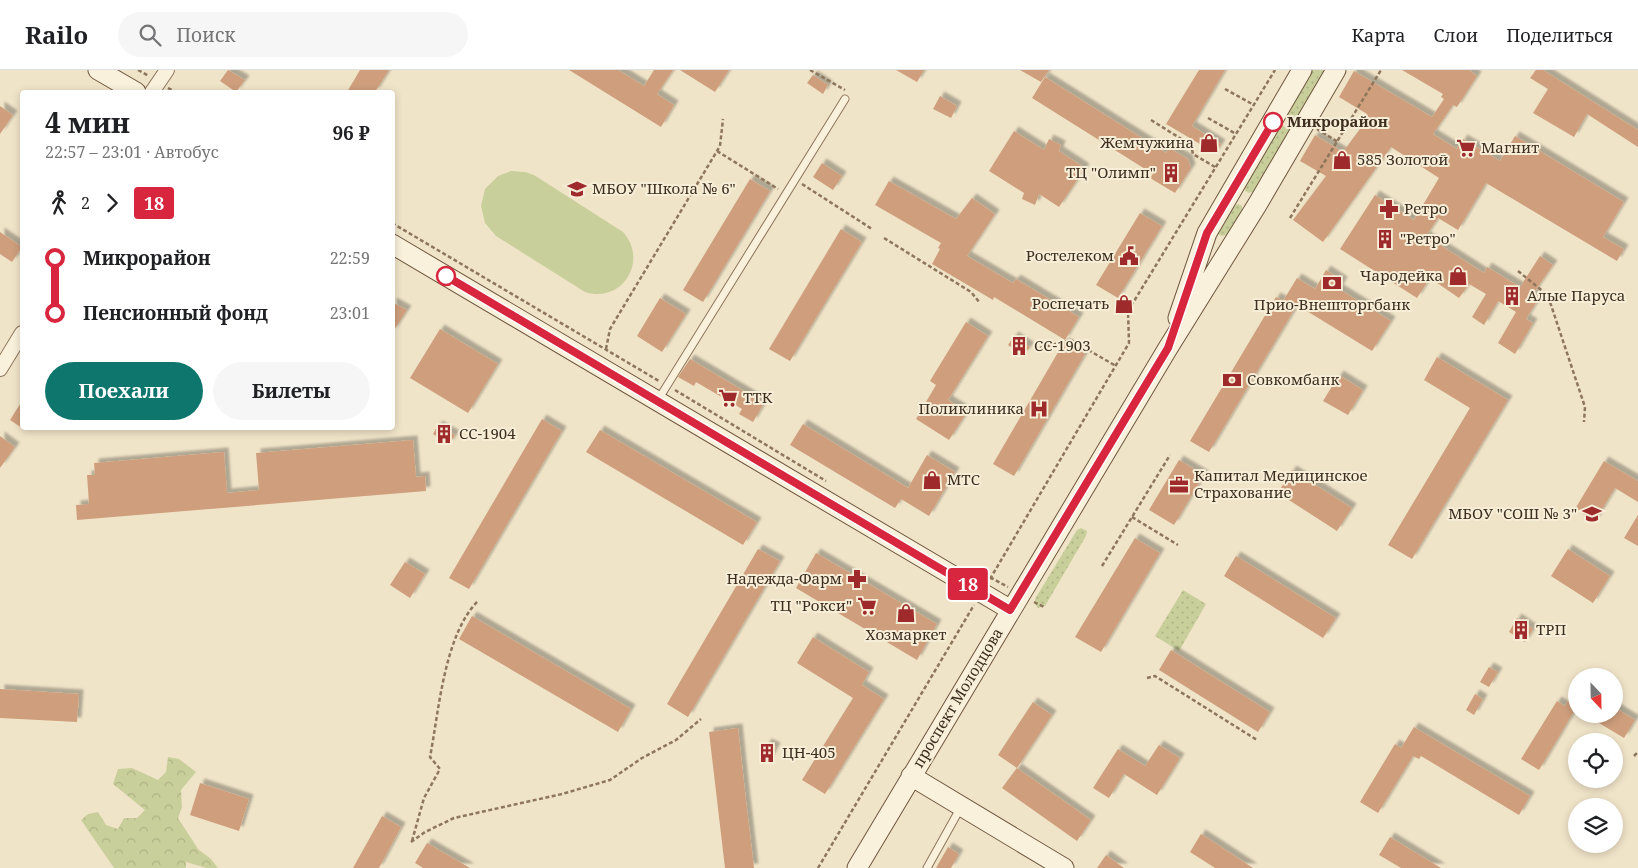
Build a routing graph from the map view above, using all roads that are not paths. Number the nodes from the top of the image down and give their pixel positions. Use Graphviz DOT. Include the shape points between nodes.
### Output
graph roads {
  1 [pos="98,70"];
  2 [pos="167,70"];
  3 [pos="1302,70"];
  4 [pos="1336,70"];
  5 [pos="133,90"];
  6 [pos="153,90"];
  7 [pos="847,96"];
  8 [pos="395,246"];
  9 [pos="20,336"];
  10 [pos="1168,348"];
  11 [pos="0,369"];
  12 [pos="662,393"];
  13 [pos="1015,602"];
  14 [pos="911,776"];
  15 [pos="962,806"];
  16 [pos="857,868"];
  17 [pos="927,868"];
  18 [pos="1064,868"];
  1 -- 5 [label="main road"];
  2 -- 6 [label="street"];
  3 -- 10 [label="main road, проспект Молодцова" via="1207,233"];
  4 -- 10 [label="main road, проспект Молодцова"];
  7 -- 12 [label="lane"];
  8 -- 12 [label="main road"];
  9 -- 11 [label="street"];
  10 -- 13 [label="main road, проспект Молодцова"];
  12 -- 13 [label="main road"];
  13 -- 14 [label="main road, проспект Молодцова"];
  14 -- 15 [label="main road"];
  14 -- 16 [label="main road, проспект Молодцова"];
  15 -- 17 [label="lane"];
  15 -- 18 [label="main road"];
}
